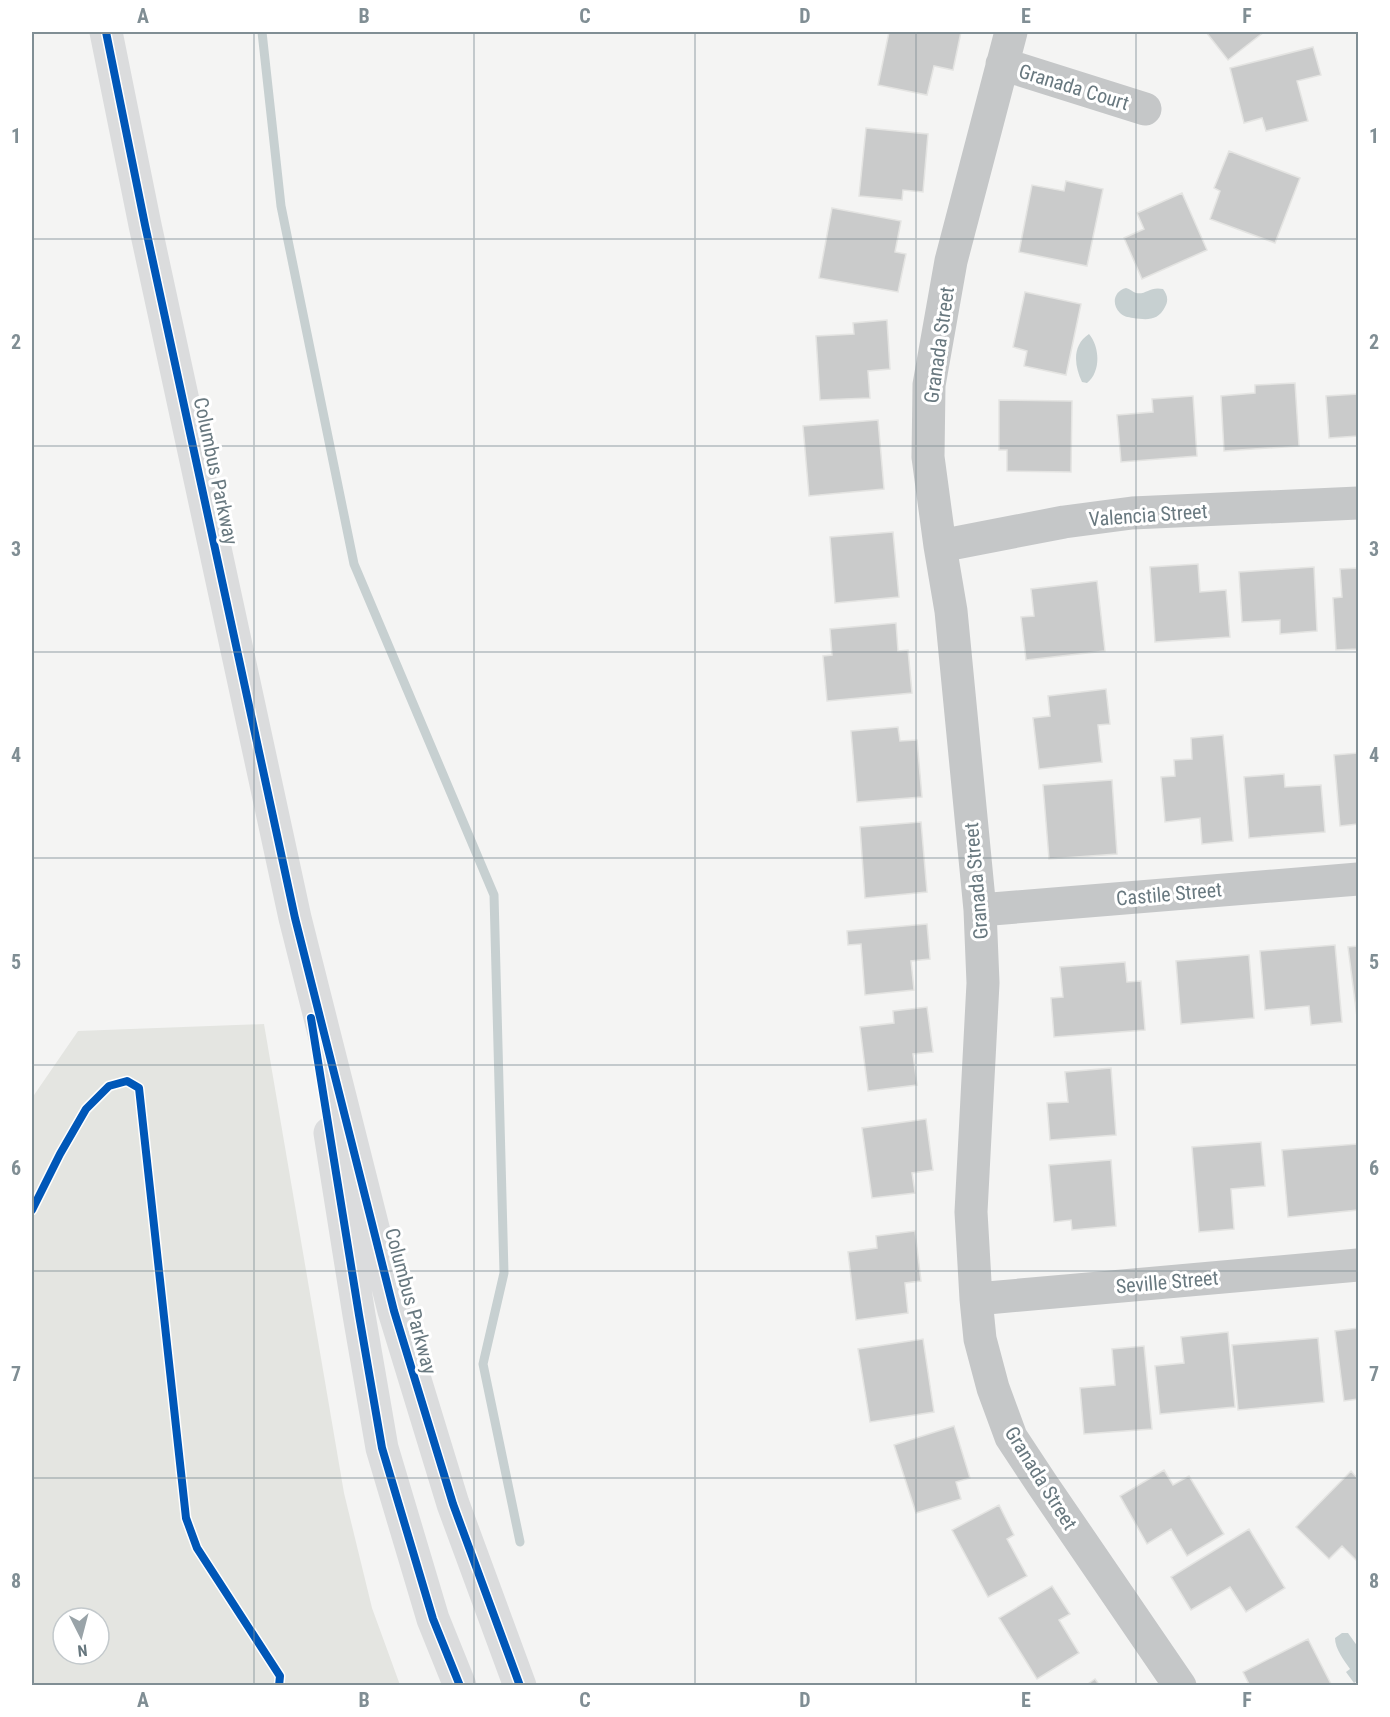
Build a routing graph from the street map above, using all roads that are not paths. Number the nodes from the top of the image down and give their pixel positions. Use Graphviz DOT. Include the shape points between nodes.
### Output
graph roads {
  1 [pos="106,32"];
  2 [pos="1011,32"];
  3 [pos="1002,64"];
  4 [pos="1145,109"];
  5 [pos="1359,503"];
  6 [pos="940,546"];
  7 [pos="1359,879"];
  8 [pos="980,909"];
  9 [pos="295,918"];
  10 [pos="1359,1264"];
  11 [pos="976,1299"];
  12 [pos="460,1686"];
  13 [pos="520,1686"];
  14 [pos="1180,1686"];
  1 -- 9 [label="main road, Columbus Parkway"];
  2 -- 3 [label="street, Granada Street"];
  3 -- 4 [label="street, Granada Court"];
  3 -- 6 [label="street, Granada Street" via="951,261 929,385 928,456"];
  5 -- 6 [label="street, Valencia Street" via="1132,513"];
  6 -- 8 [label="street, Granada Street" via="951,611"];
  7 -- 8 [label="street, Castile Street"];
  8 -- 11 [label="street, Granada Street" via="983,983 970,1212"];
  9 -- 12 [label="main road, Columbus Parkway" via="382,1448 433,1619"];
  9 -- 13 [label="main road, Columbus Parkway" via="394,1311 453,1504"];
  10 -- 11 [label="street, Seville Street"];
  11 -- 14 [label="street, Granada Street" via="980,1339 1011,1437"];
}
